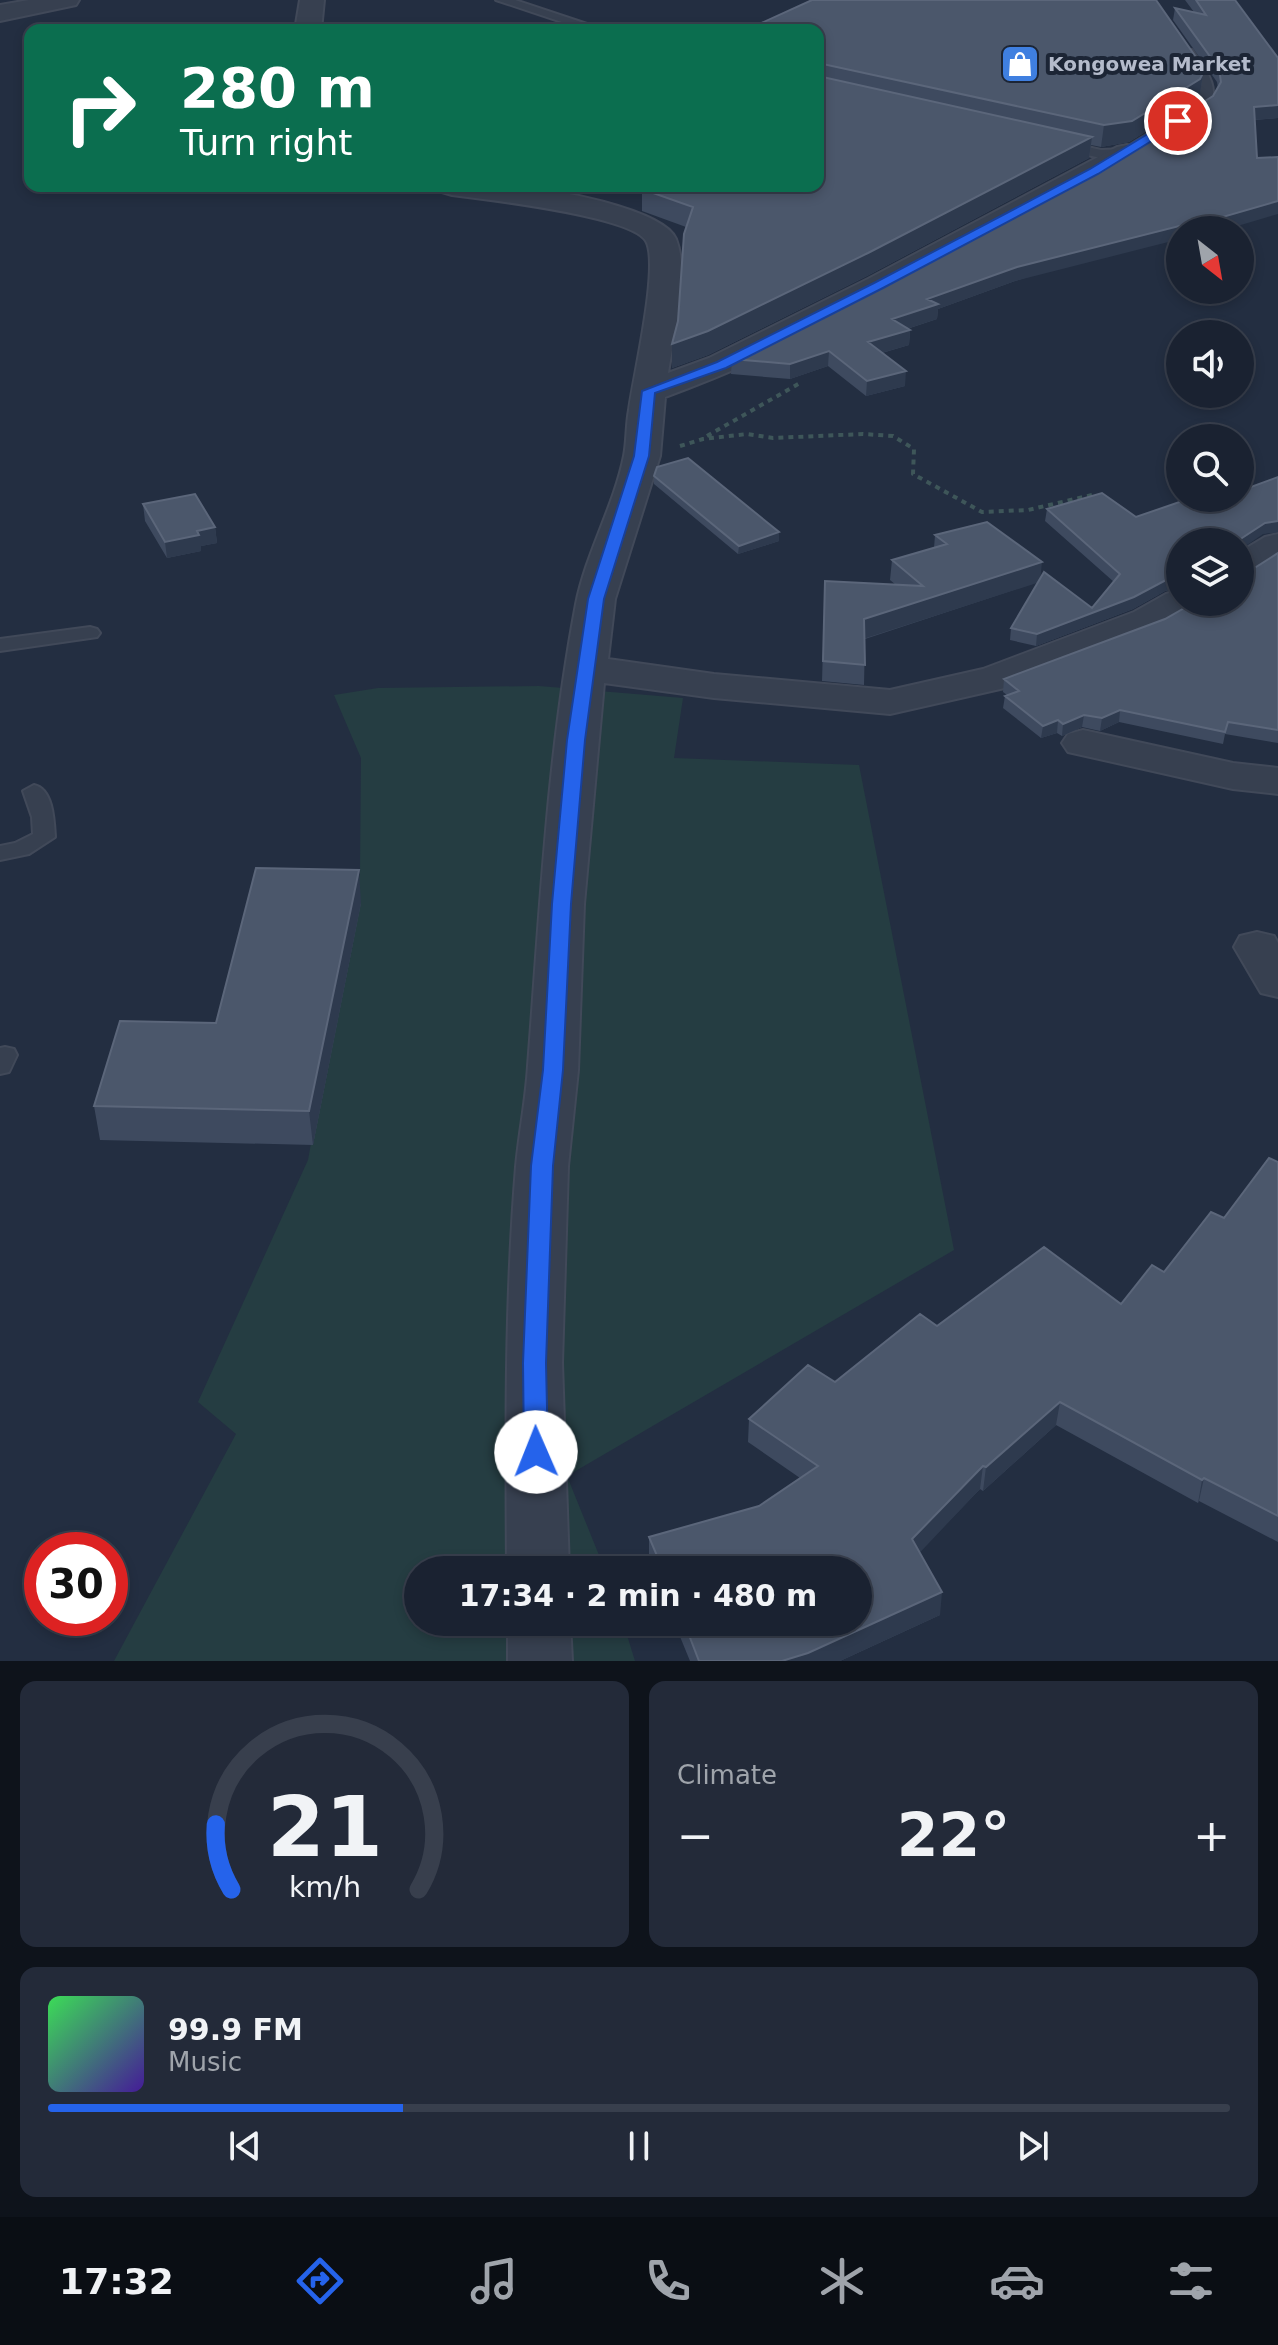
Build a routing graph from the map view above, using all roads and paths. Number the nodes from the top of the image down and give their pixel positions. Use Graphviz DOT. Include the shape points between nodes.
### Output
graph roads {
  1 [pos="67,0"];
  2 [pos="312,0"];
  3 [pos="502,0"];
  4 [pos="0,13"];
  5 [pos="309,24"];
  6 [pos="580,24"];
  7 [pos="1176,37"];
  8 [pos="1050,143"];
  9 [pos="1127,153"];
  10 [pos="499,192"];
  11 [pos="800,383"];
  12 [pos="649,391"];
  13 [pos="703,439"];
  14 [pos="642,456"];
  15 [pos="1096,494"];
  16 [pos="1278,545"];
  17 [pos="1254,560"];
  18 [pos="1166,610"];
  19 [pos="90,633"];
  20 [pos="0,645"];
  21 [pos="586,668"];
  22 [pos="1083,743"];
  23 [pos="1278,781"];
  24 [pos="34,791"];
  25 [pos="0,853"];
  26 [pos="538,1556"];
  27 [pos="539,1636"];
  28 [pos="540,1661"];
  1 -- 4 [label="street"];
  2 -- 5 [label="street"];
  3 -- 6 [label="lane"];
  7 -- 9 [label="lane" via="1210,94 1204,105"];
  8 -- 9 [label="lane" via="1101,154"];
  9 -- 12 [label="street" via="721,365"];
  10 -- 12 [label="street" via="610,213 646,225 660,237 665,291"];
  11 -- 13 [label="path"];
  12 -- 14 [label="street"];
  13 -- 14 [label="path"];
  13 -- 15 [label="path" via="747,434 893,436 914,449 913,474 982,512 1028,510"];
  14 -- 21 [label="street" via="596,599"];
  16 -- 17 [label="street"];
  18 -- 21 [label="street" via="995,678 890,702"];
  19 -- 20 [label="lane"];
  21 -- 26 [label="street" via="542,1166 534,1363"];
  22 -- 23 [label="street"];
  24 -- 25 [label="lane" via="44,837"];
  27 -- 28 [label="street"];
}
